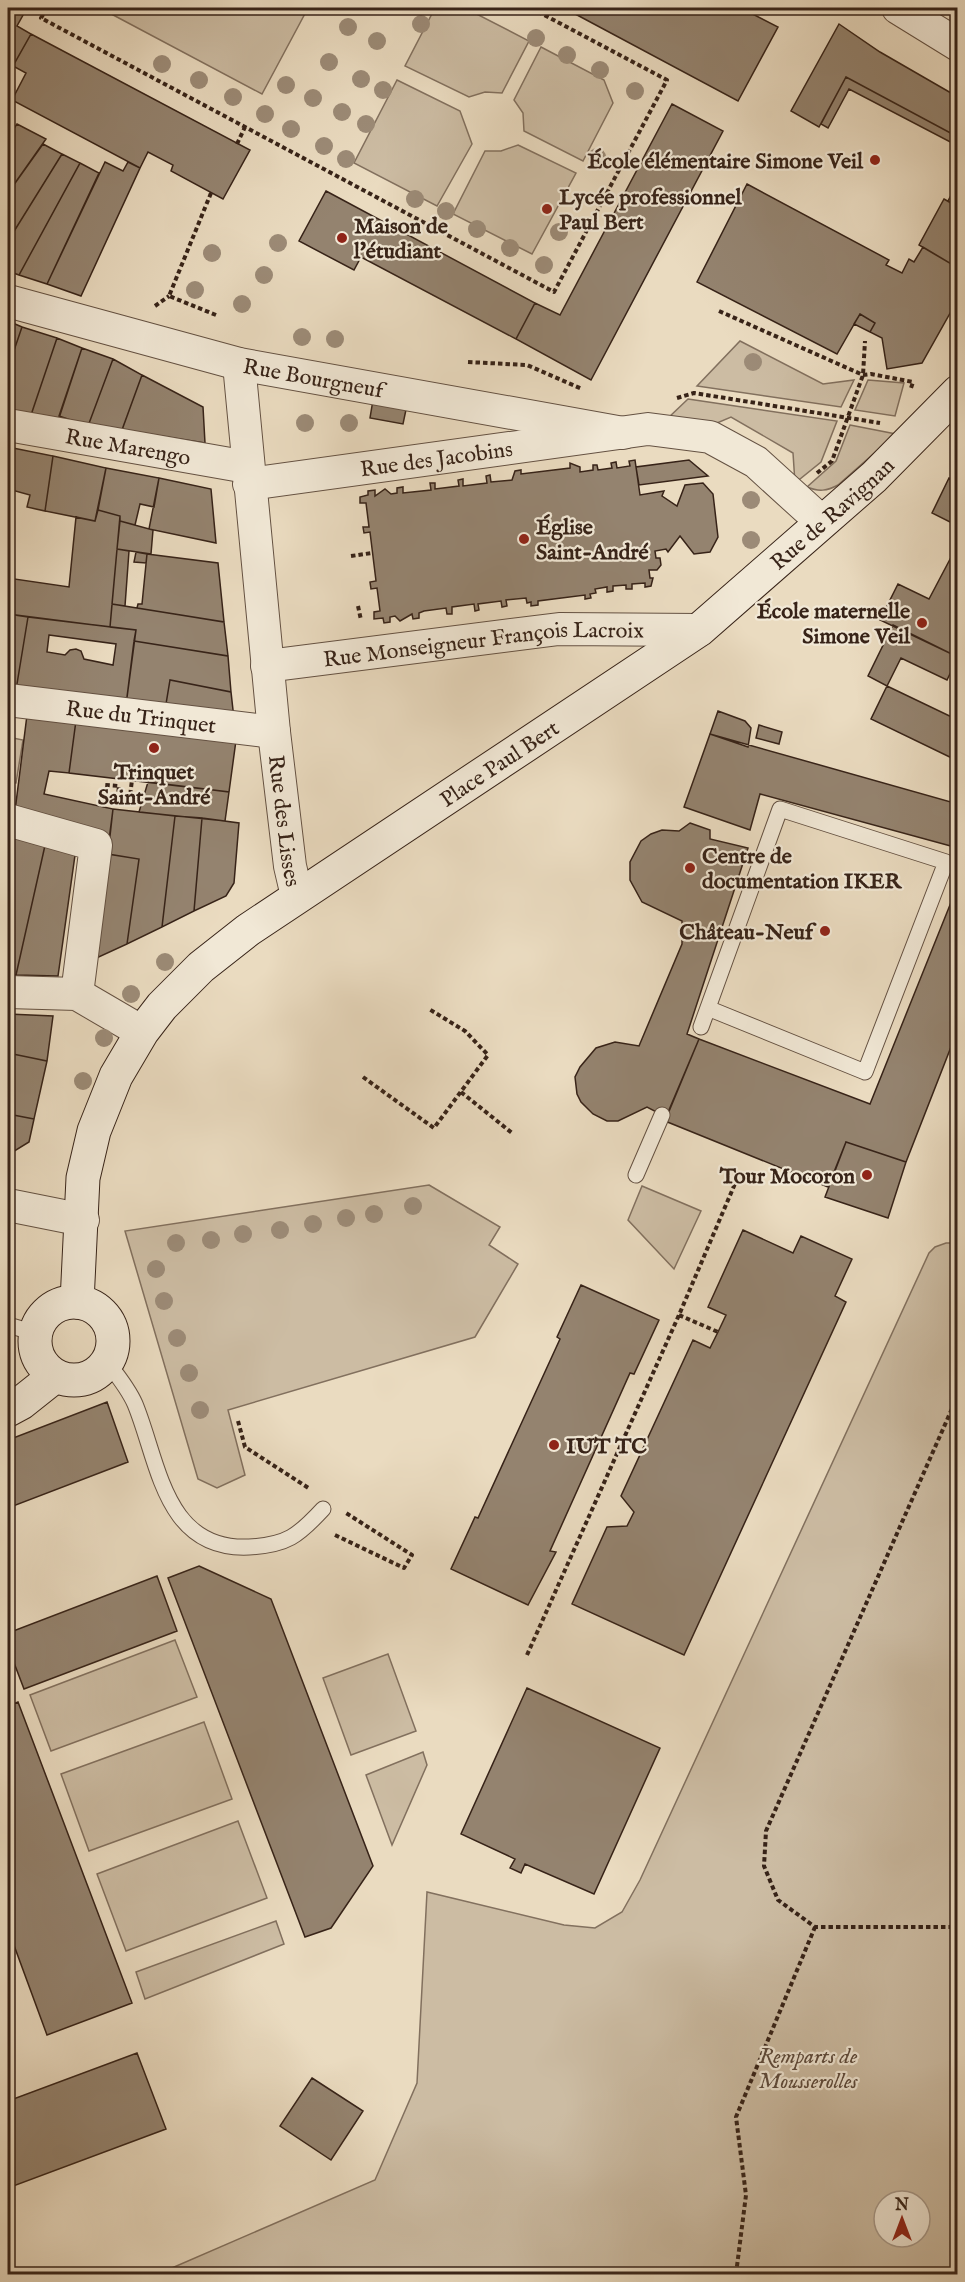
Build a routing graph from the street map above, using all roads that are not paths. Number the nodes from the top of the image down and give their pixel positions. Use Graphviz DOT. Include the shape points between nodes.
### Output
graph roads {
  1 [pos="898,8"];
  2 [pos="957,45"];
  3 [pos="8,301"];
  4 [pos="239,364"];
  5 [pos="957,392"];
  6 [pos="8,425"];
  7 [pos="623,433"];
  8 [pos="248,475"];
  9 [pos="822,522"];
  10 [pos="699,630"];
  11 [pos="267,666"];
  12 [pos="8,700"];
  13 [pos="274,732"];
  14 [pos="8,820"];
  15 [pos="297,896"];
  16 [pos="8,992"];
  17 [pos="77,994"];
  18 [pos="710,1009"];
  19 [pos="701,1027"];
  20 [pos="142,1032"];
  21 [pos="662,1115"];
  22 [pos="636,1175"];
  23 [pos="8,1205"];
  24 [pos="83,1220"];
  25 [pos="77,1302"];
  26 [pos="21,1329"];
  27 [pos="107,1362"];
  28 [pos="55,1376"];
  29 [pos="8,1410"];
  30 [pos="322,1509"];
  1 -- 2 [label="street"];
  3 -- 4 [label="street, Rue Bourgneuf"];
  4 -- 7 [label="street, Rue Bourgneuf"];
  4 -- 8 [label="street, Rue des Lisses"];
  5 -- 9 [label="street, Rue de Ravignan" via="911,442"];
  6 -- 8 [label="street, Rue Marengo"];
  7 -- 8 [label="street, Rue des Jacobins"];
  7 -- 9 [label="street, Rue des Jacobins" via="648,429 710,437 756,462"];
  8 -- 11 [label="street, Rue des Lisses"];
  9 -- 10 [label="street, Rue de Ravignan"];
  10 -- 11 [label="street, Rue Monseigneur François Lacroix" via="559,629"];
  10 -- 15 [label="street, Place Paul Bert"];
  11 -- 13 [label="street, Rue des Lisses"];
  12 -- 13 [label="street, Rue du Trinquet"];
  13 -- 15 [label="street, Rue des Lisses"];
  14 -- 17 [label="street" via="96,845"];
  15 -- 20 [label="street, Rue des Lisses" via="201,967"];
  16 -- 17 [label="street"];
  17 -- 20 [label="street"];
  18 -- 18 [label="lane" via="780,808 945,862 865,1072"];
  18 -- 19 [label="lane"];
  20 -- 24 [label="street, Rue des Lisses" via="116,1076 94,1131 83,1178"];
  21 -- 22 [label="lane"];
  23 -- 24 [label="street"];
  24 -- 25 [label="street, Rue des Lisses"];
  25 -- 26 [label="street" via="50,1309 40,1320"];
  25 -- 27 [label="street" via="90,1304 109,1323 113,1350"];
  26 -- 28 [label="street" via="38,1358"];
  27 -- 28 [label="street" via="84,1379"];
  27 -- 30 [label="lane" via="129,1391 166,1495 187,1526 225,1545 284,1542"];
  28 -- 29 [label="street"];
}
